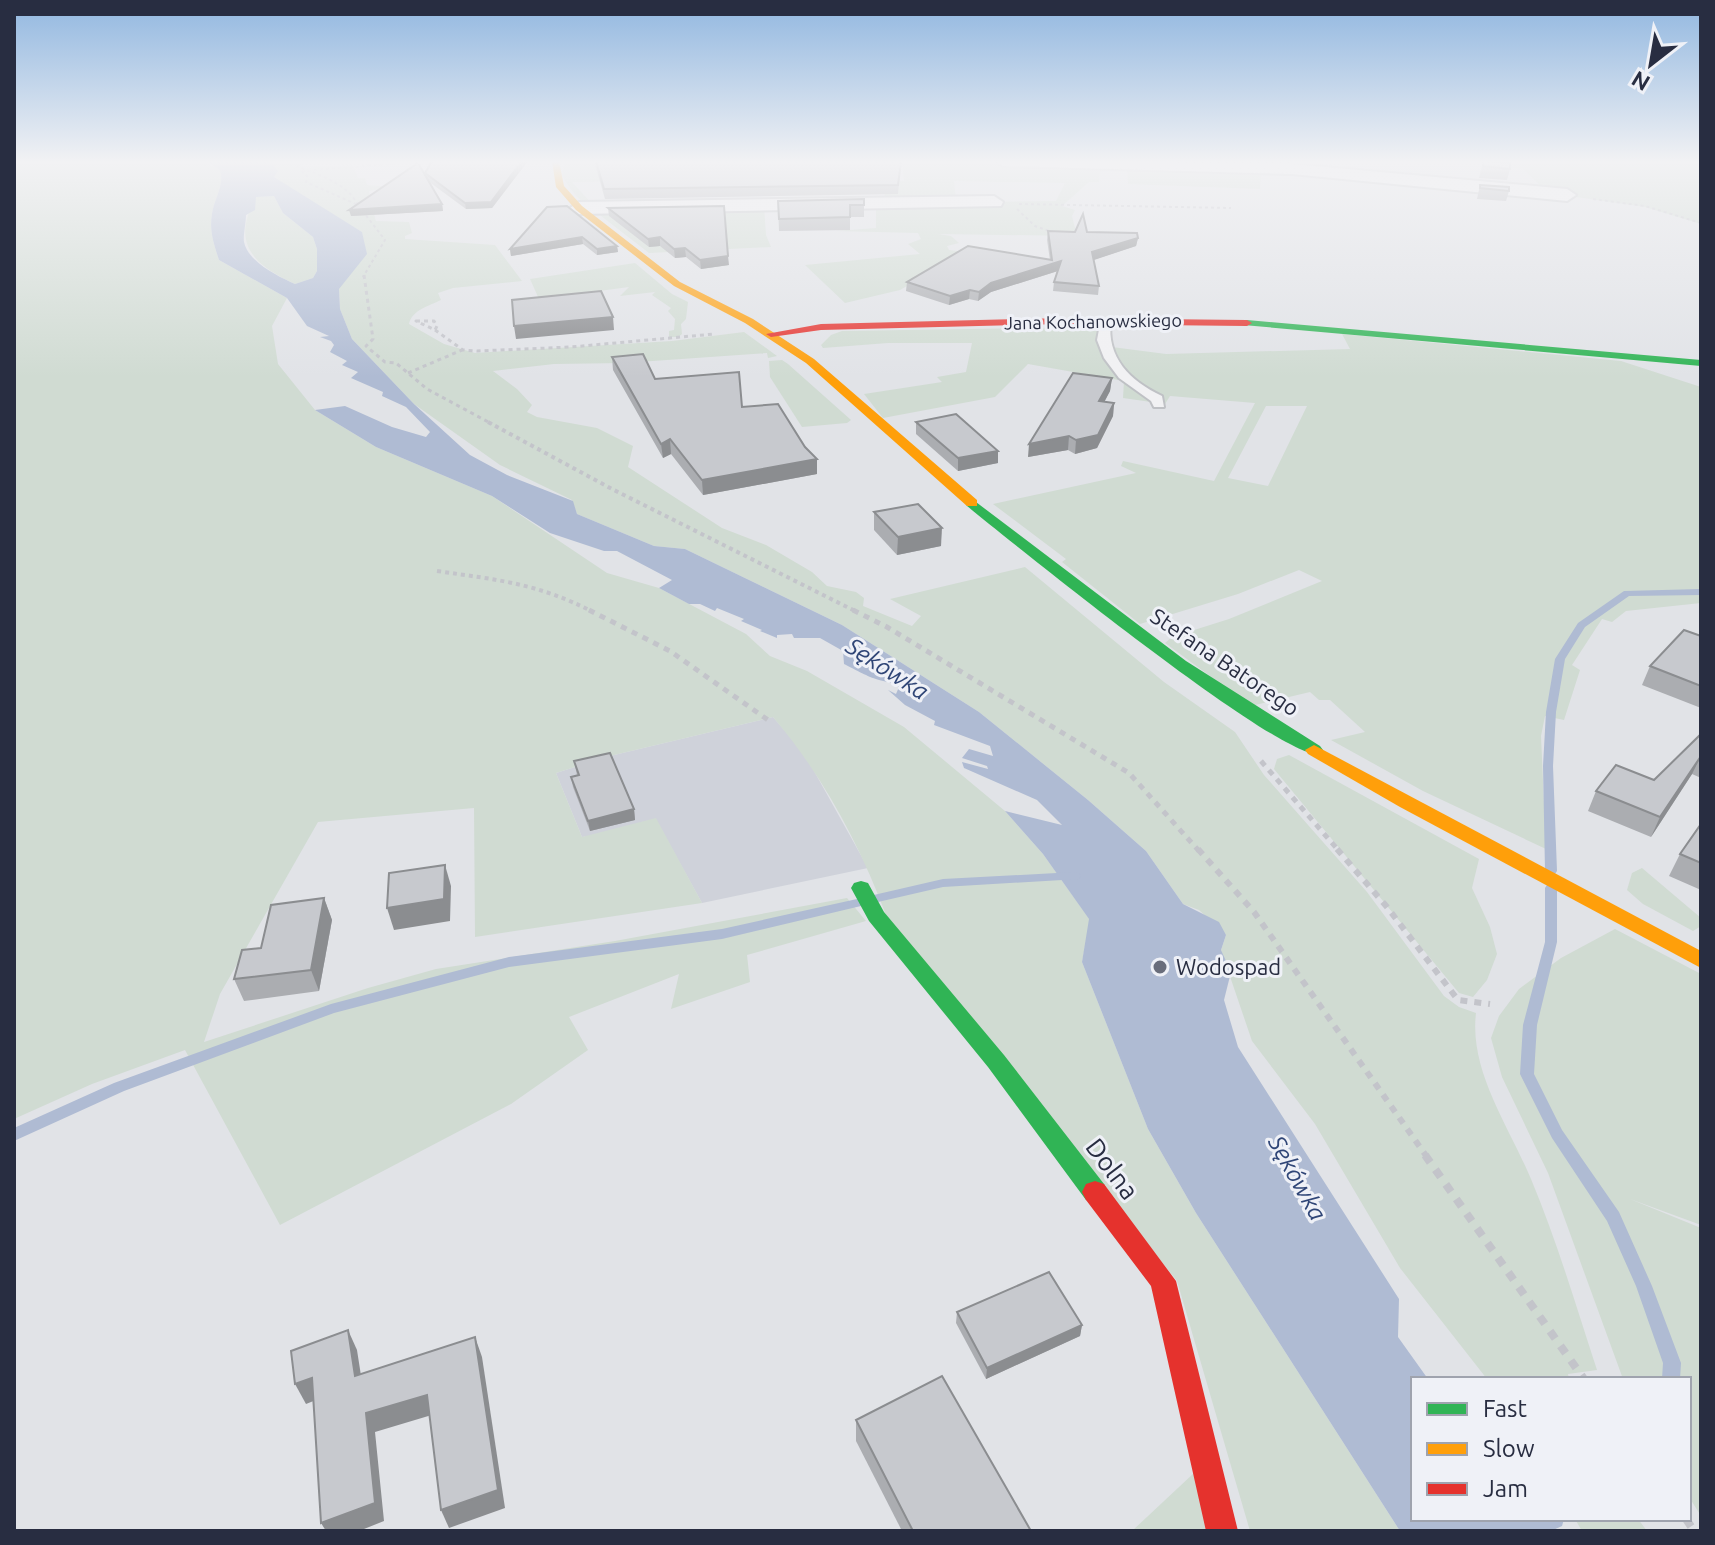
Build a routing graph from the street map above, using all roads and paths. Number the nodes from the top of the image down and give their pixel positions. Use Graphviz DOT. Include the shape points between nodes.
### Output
graph roads {
  1 [pos="380,233"];
  2 [pos="611,233"];
  3 [pos="1105,321"];
  4 [pos="435,330"];
  5 [pos="724,333"];
  6 [pos="771,334"];
  7 [pos="463,350"];
  8 [pos="1701,363"];
  9 [pos="408,373"];
  10 [pos="1159,404"];
  11 [pos="437,571"];
  12 [pos="768,720"];
  13 [pos="1252,751"];
  14 [pos="861,888"];
  15 [pos="1701,960"];
  16 [pos="1490,1004"];
  17 [pos="1583,1377"];
  18 [pos="1222,1531"];
  1 -- 9 [label="path" via="385,240 363,277 373,339 366,346"];
  2 -- 6 [label="street" via="677,284"];
  3 -- 6 [label="street, Jana Kochanowskiego" via="821,327"];
  3 -- 8 [label="street, Jana Kochanowskiego" via="1302,327"];
  3 -- 10 [label="lane" via="1104,342 1114,361 1131,385"];
  4 -- 4 [label="path" via="434,321 416,321"];
  4 -- 7 [label="path"];
  5 -- 7 [label="path" via="507,352"];
  6 -- 15 [label="street, Stefana Batorego" via="810,361 1062,577 1257,717"];
  7 -- 9 [label="path"];
  9 -- 17 [label="path" via="427,389 599,482 887,627 1129,773 1254,912"];
  11 -- 12 [label="path" via="556,593 670,651"];
  13 -- 16 [label="path" via="1387,907 1458,1000"];
  14 -- 18 [label="street, Dolna" via="876,916 996,1061 1163,1281"];
}
